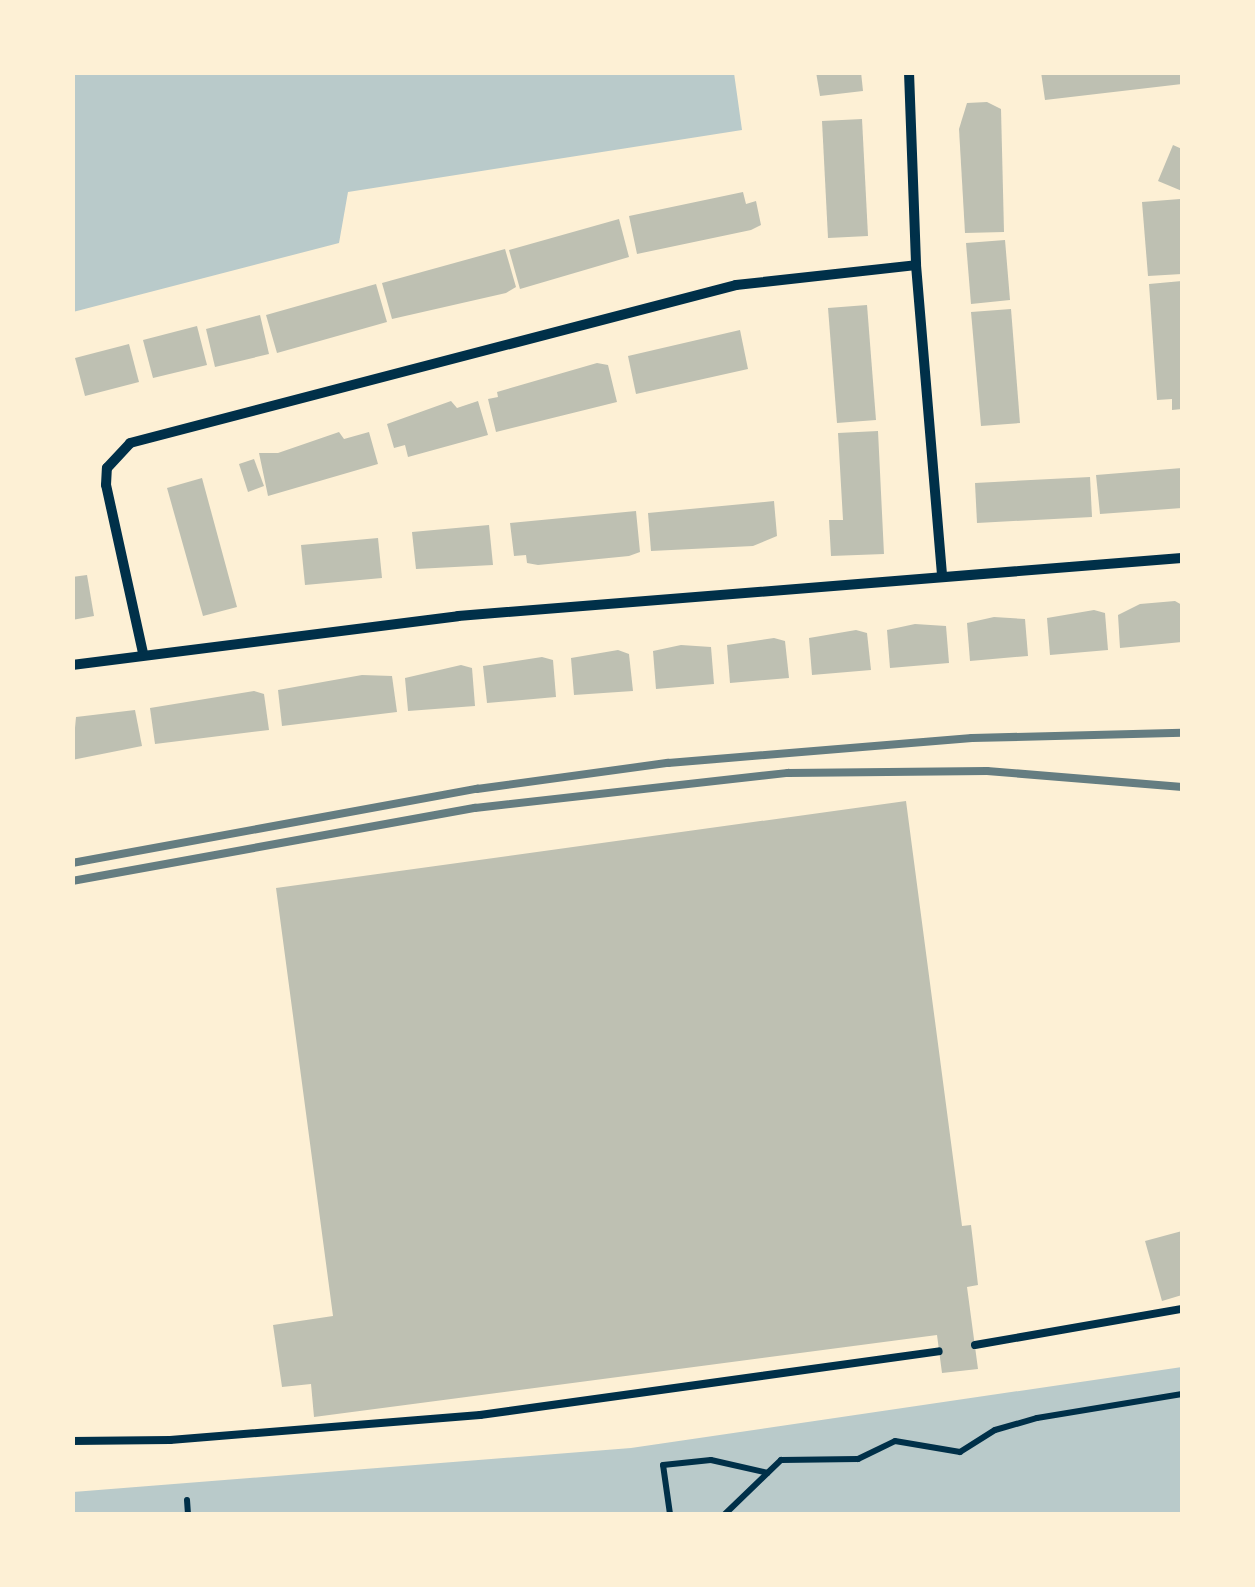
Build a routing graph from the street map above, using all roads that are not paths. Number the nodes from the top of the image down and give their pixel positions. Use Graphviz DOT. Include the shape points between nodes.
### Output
graph roads {
  1 [pos="909,72"];
  2 [pos="916,265"];
  3 [pos="1182,558"];
  4 [pos="942,575"];
  5 [pos="143,653"];
  6 [pos="72,665"];
  7 [pos="1182,1309"];
  8 [pos="974,1346"];
  9 [pos="939,1351"];
  10 [pos="72,1441"];
  1 -- 2 [label="street"];
  2 -- 4 [label="street"];
  2 -- 5 [label="street" via="736,285 130,443 106,468 106,485"];
  3 -- 4 [label="street"];
  4 -- 5 [label="street" via="458,616"];
  5 -- 6 [label="street"];
  7 -- 8 [label="lane"];
  9 -- 10 [label="lane" via="480,1415"];
}
